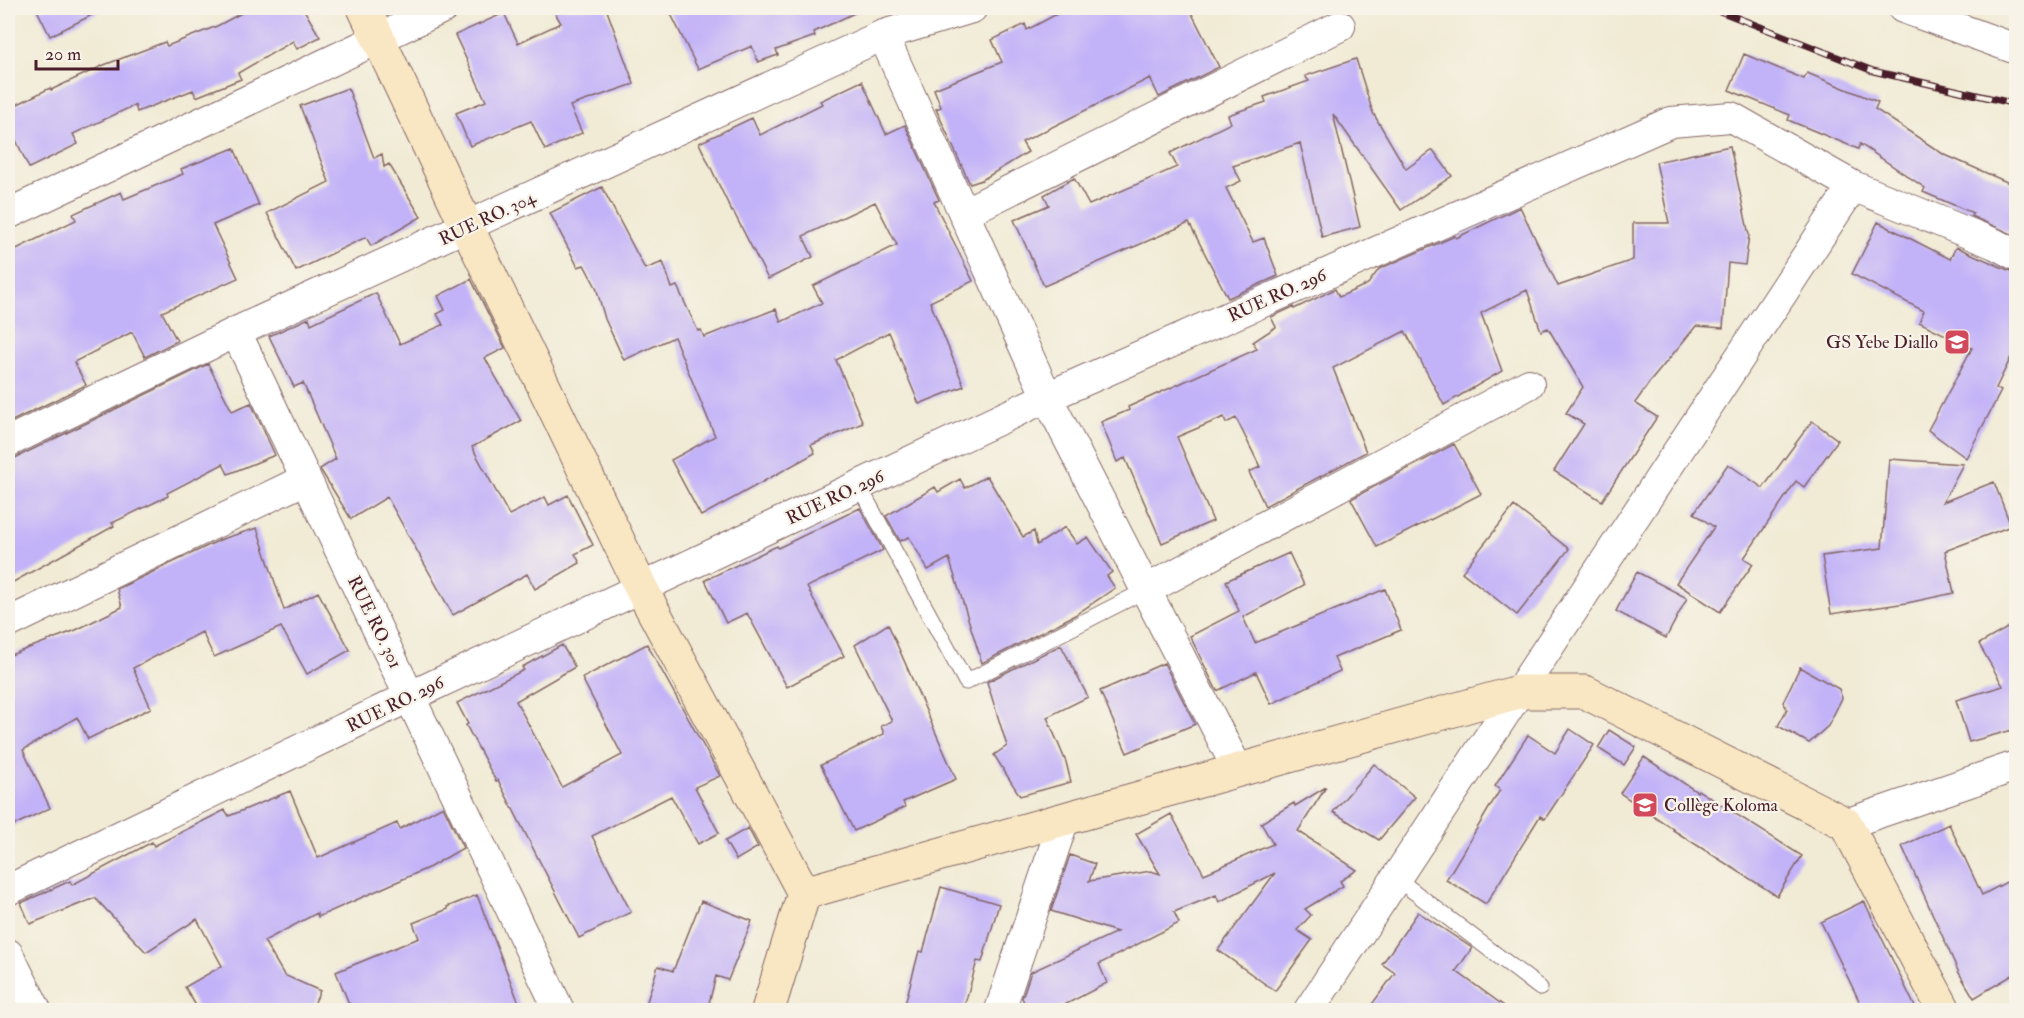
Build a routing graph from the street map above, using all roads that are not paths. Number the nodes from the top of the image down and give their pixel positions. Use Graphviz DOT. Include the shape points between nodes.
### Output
graph roads {
  1 [pos="364,8"];
  2 [pos="443,8"];
  3 [pos="972,8"];
  4 [pos="1903,8"];
  5 [pos="1340,26"];
  6 [pos="883,35"];
  7 [pos="378,38"];
  8 [pos="2016,49"];
  9 [pos="1853,186"];
  10 [pos="964,213"];
  11 [pos="8,214"];
  12 [pos="467,227"];
  13 [pos="2016,255"];
  14 [pos="236,332"];
  15 [pos="1529,384"];
  16 [pos="1047,397"];
  17 [pos="8,442"];
  18 [pos="306,478"];
  19 [pos="858,486"];
  20 [pos="641,588"];
  21 [pos="1146,590"];
  22 [pos="8,624"];
  23 [pos="1518,692"];
  24 [pos="411,696"];
  25 [pos="2016,766"];
  26 [pos="1238,770"];
  27 [pos="1064,819"];
  28 [pos="1846,824"];
  29 [pos="1396,878"];
  30 [pos="8,890"];
  31 [pos="804,893"];
  32 [pos="8,954"];
  33 [pos="1540,988"];
  34 [pos="36,1011"];
  35 [pos="559,1011"];
  36 [pos="768,1011"];
  37 [pos="1000,1011"];
  38 [pos="1309,1011"];
  39 [pos="1944,1011"];
  1 -- 7 [label="street"];
  2 -- 7 [label="street"];
  3 -- 6 [label="street, RUE RO. 304"];
  4 -- 8 [label="street"];
  5 -- 10 [label="street"];
  6 -- 10 [label="street"];
  6 -- 12 [label="street, RUE RO. 304"];
  7 -- 11 [label="street"];
  7 -- 12 [label="street"];
  9 -- 13 [label="street, RUE RO. 296"];
  9 -- 16 [label="street, RUE RO. 296" via="1731,117 1671,122"];
  9 -- 23 [label="street"];
  10 -- 16 [label="street"];
  12 -- 14 [label="street, RUE RO. 304"];
  12 -- 20 [label="street"];
  14 -- 17 [label="street, RUE RO. 304"];
  14 -- 18 [label="street, RUE RO. 301"];
  15 -- 21 [label="street"];
  16 -- 19 [label="street, RUE RO. 296"];
  16 -- 21 [label="street"];
  18 -- 22 [label="street"];
  18 -- 24 [label="street, RUE RO. 301"];
  19 -- 20 [label="street, RUE RO. 296"];
  19 -- 21 [label="lane" via="966,682"];
  20 -- 24 [label="street, RUE RO. 296"];
  20 -- 31 [label="street"];
  21 -- 26 [label="street"];
  23 -- 26 [label="street"];
  23 -- 28 [label="street" via="1585,692"];
  23 -- 29 [label="street"];
  24 -- 30 [label="street, RUE RO. 296"];
  24 -- 35 [label="street, RUE RO. 301"];
  25 -- 28 [label="street"];
  26 -- 27 [label="street"];
  27 -- 31 [label="street"];
  27 -- 37 [label="street"];
  28 -- 39 [label="street"];
  29 -- 33 [label="lane"];
  29 -- 38 [label="street"];
  31 -- 36 [label="street"];
  32 -- 34 [label="street"];
}
